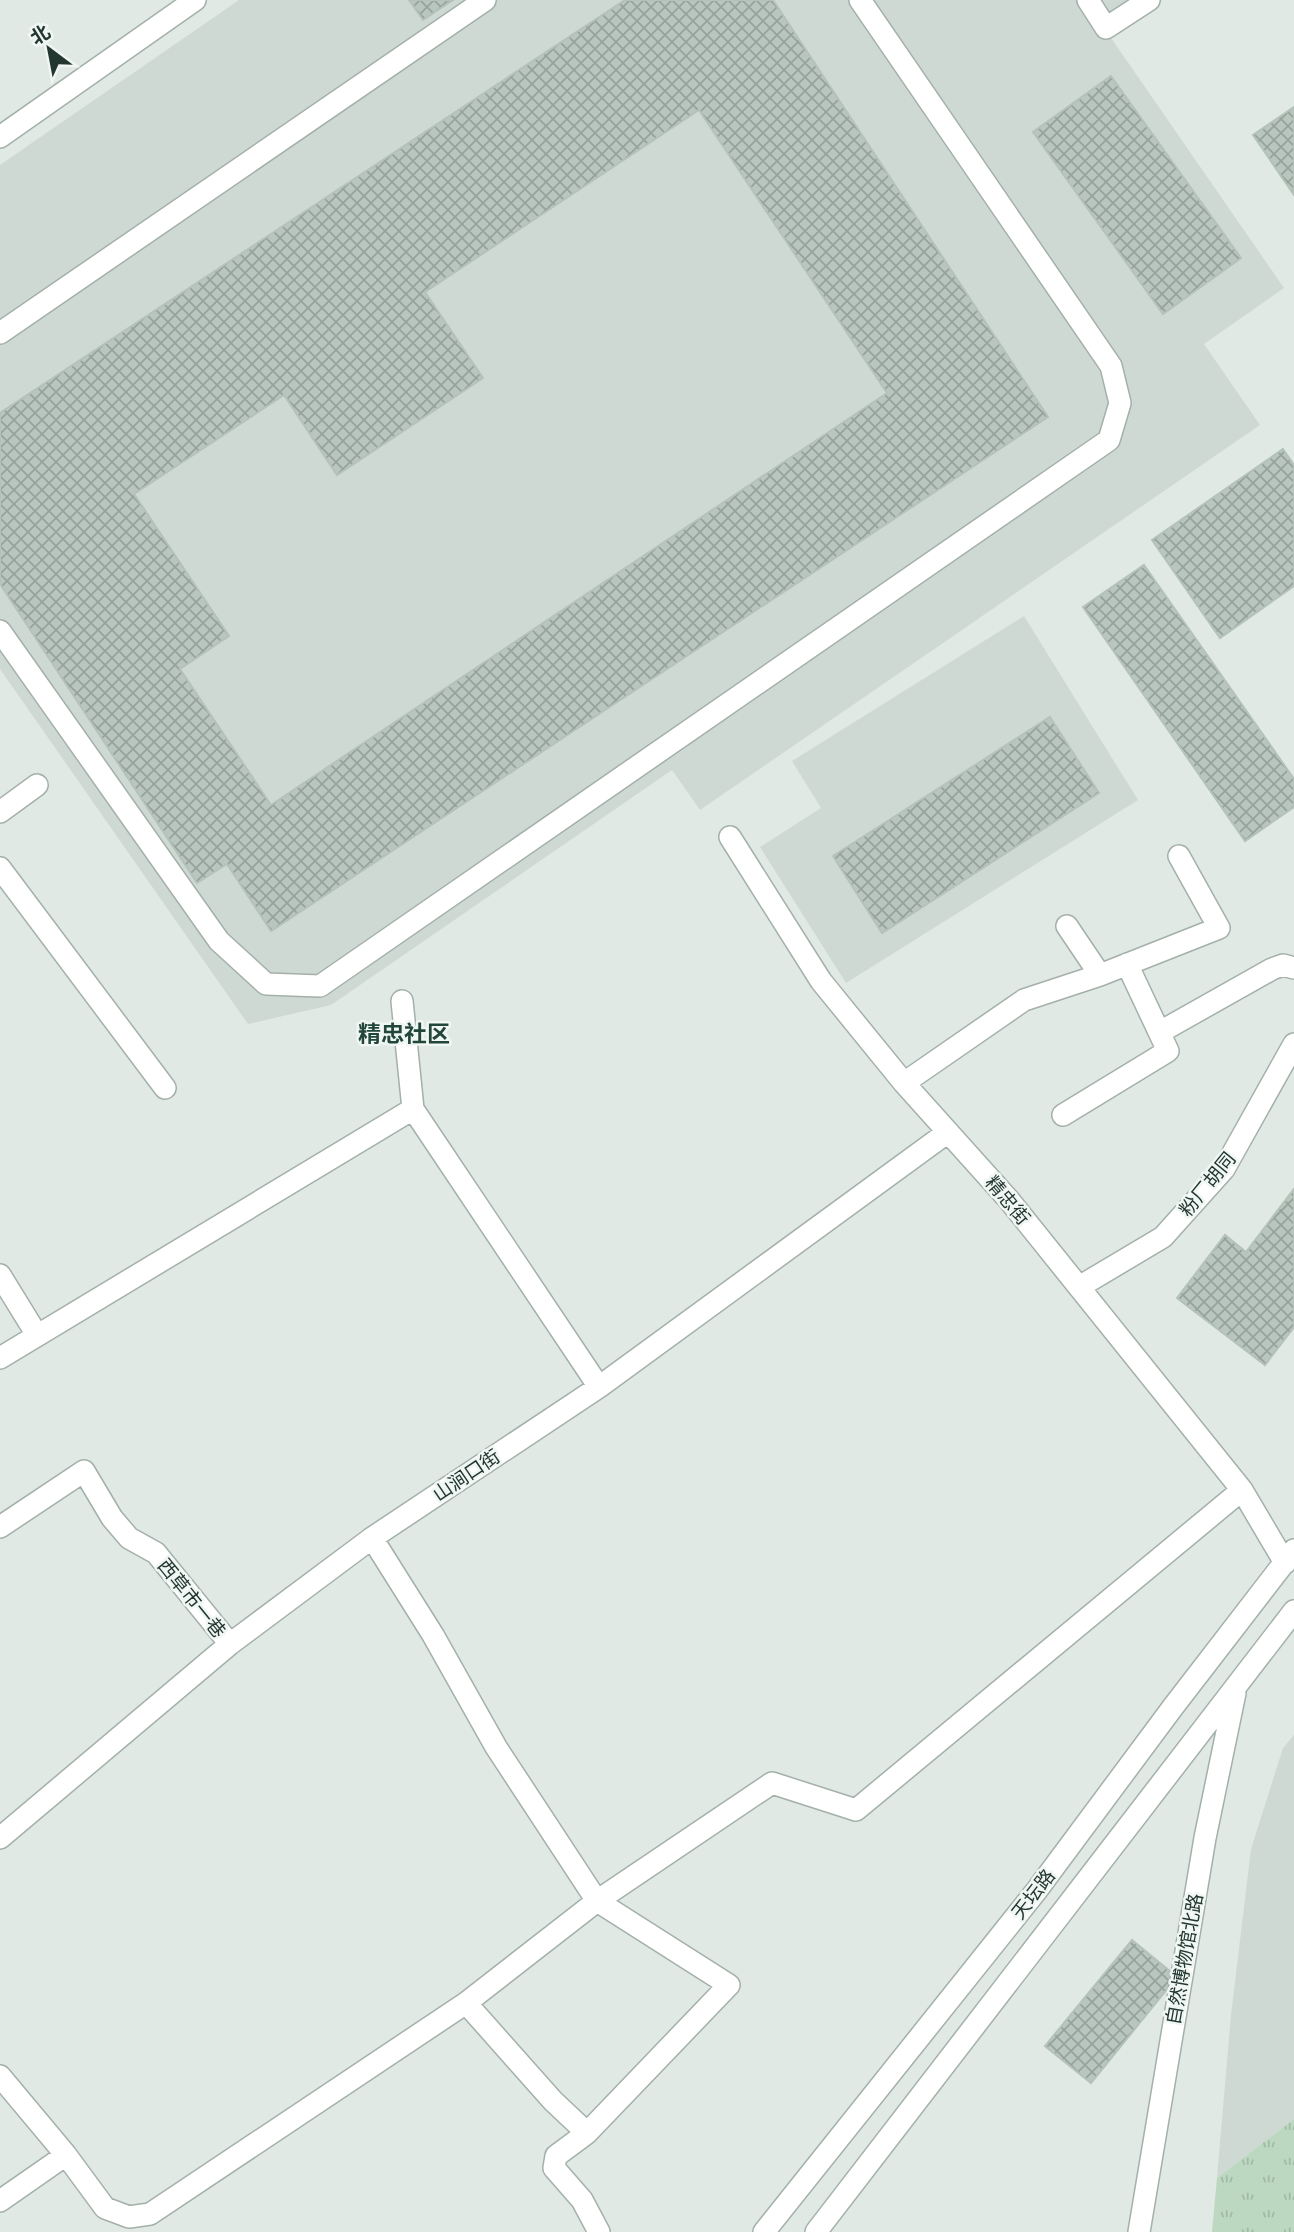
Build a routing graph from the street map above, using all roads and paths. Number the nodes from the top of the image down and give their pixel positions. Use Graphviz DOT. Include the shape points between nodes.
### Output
graph roads {
  1 [pos="195,0"];
  2 [pos="485,0"];
  3 [pos="860,0"];
  4 [pos="1088,0"];
  5 [pos="1149,0"];
  6 [pos="0,137"];
  7 [pos="0,333"];
  8 [pos="0,631"];
  9 [pos="37,785"];
  10 [pos="0,812"];
  11 [pos="730,837"];
  12 [pos="1179,856"];
  13 [pos="0,868"];
  14 [pos="1068,926"];
  15 [pos="1128,964"];
  16 [pos="1294,968"];
  17 [pos="1100,975"];
  18 [pos="402,1001"];
  19 [pos="1160,1032"];
  20 [pos="1294,1044"];
  21 [pos="904,1083"];
  22 [pos="165,1088"];
  23 [pos="413,1110"];
  24 [pos="1063,1115"];
  25 [pos="948,1132"];
  26 [pos="0,1275"];
  27 [pos="1079,1287"];
  28 [pos="37,1335"];
  29 [pos="0,1358"];
  30 [pos="599,1387"];
  31 [pos="1242,1490"];
  32 [pos="0,1527"];
  33 [pos="372,1538"];
  34 [pos="1289,1556"];
  35 [pos="1294,1611"];
  36 [pos="230,1644"];
  37 [pos="1236,1686"];
  38 [pos="0,1838"];
  39 [pos="597,1901"];
  40 [pos="466,2003"];
  41 [pos="0,2076"];
  42 [pos="587,2133"];
  43 [pos="66,2155"];
  44 [pos="0,2201"];
  45 [pos="599,2232"];
  46 [pos="764,2232"];
  47 [pos="816,2232"];
  48 [pos="1139,2232"];
  1 -- 6 [label="street"];
  2 -- 7 [label="street"];
  3 -- 8 [label="street" via="1111,366 1120,403 1109,440 320,986 266,984 219,941"];
  4 -- 5 [label="street" via="1107,28"];
  9 -- 10 [label="street"];
  11 -- 21 [label="street, 精忠街" via="821,981"];
  12 -- 15 [label="street" via="1219,928"];
  13 -- 22 [label="street"];
  14 -- 17 [label="street"];
  15 -- 17 [label="street"];
  15 -- 19 [label="street"];
  16 -- 19 [label="street" via="1272,969"];
  17 -- 21 [label="street" via="1024,1000"];
  18 -- 23 [label="street"];
  19 -- 24 [label="street" via="1168,1051"];
  20 -- 27 [label="street, 粉厂胡同" via="1224,1169 1163,1237"];
  21 -- 25 [label="street, 精忠街"];
  23 -- 28 [label="street"];
  23 -- 30 [label="street"];
  25 -- 27 [label="street, 精忠街"];
  25 -- 30 [label="street, 山涧口街"];
  26 -- 28 [label="street"];
  27 -- 31 [label="street, 精忠街"];
  28 -- 29 [label="street"];
  30 -- 33 [label="street, 山涧口街"];
  31 -- 34 [label="street, 精忠街"];
  31 -- 39 [label="street" via="856,1810 772,1783"];
  32 -- 36 [label="street, 西草市一巷" via="83,1471 112,1518 129,1538 156,1553"];
  33 -- 36 [label="street, 山涧口街"];
  33 -- 39 [label="street" via="496,1747"];
  34 -- 46 [label="street, 天坛路" via="1037,1890"];
  35 -- 37 [label="street, 天坛路"];
  36 -- 38 [label="street, 山涧口街"];
  37 -- 47 [label="street, 天坛路"];
  37 -- 48 [label="street, 自然博物馆北路" via="1205,1838"];
  39 -- 40 [label="street"];
  39 -- 42 [label="street" via="729,1985"];
  40 -- 42 [label="street"];
  40 -- 43 [label="street" via="150,2214 129,2217 105,2208"];
  41 -- 43 [label="street"];
  42 -- 45 [label="street" via="556,2156 554,2168 582,2200"];
  43 -- 44 [label="street"];
}
